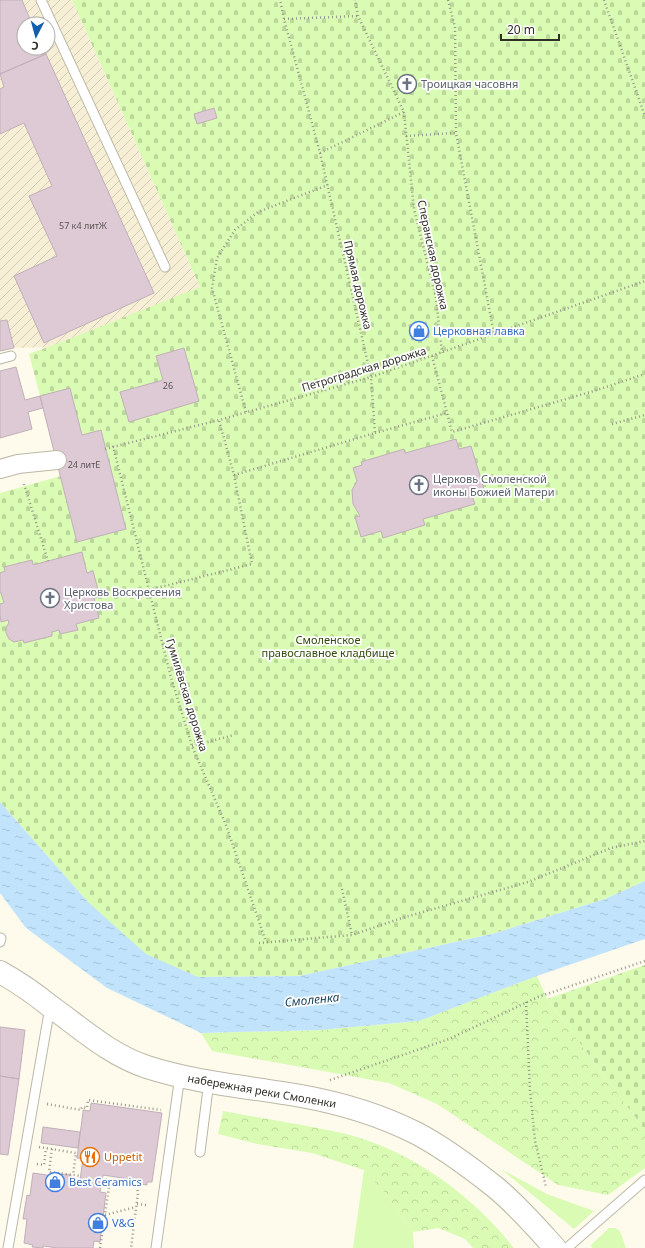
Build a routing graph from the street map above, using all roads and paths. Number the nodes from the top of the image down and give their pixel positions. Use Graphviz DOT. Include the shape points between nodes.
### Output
graph roads {
  1 [pos="41,0"];
  2 [pos="280,0"];
  3 [pos="355,0"];
  4 [pos="448,0"];
  5 [pos="604,0"];
  6 [pos="358,16"];
  7 [pos="284,19"];
  8 [pos="404,112"];
  9 [pos="645,116"];
  10 [pos="456,133"];
  11 [pos="406,136"];
  12 [pos="320,153"];
  13 [pos="328,185"];
  14 [pos="165,267"];
  15 [pos="645,281"];
  16 [pos="494,334"];
  17 [pos="442,353"];
  18 [pos="11,356"];
  19 [pos="432,356"];
  20 [pos="0,359"];
  21 [pos="645,374"];
  22 [pos="371,377"];
  23 [pos="246,412"];
  24 [pos="447,413"];
  25 [pos="645,415"];
  26 [pos="219,420"];
  27 [pos="612,424"];
  28 [pos="375,433"];
  29 [pos="113,446"];
  30 [pos="106,448"];
  31 [pos="57,460"];
  32 [pos="0,469"];
  33 [pos="234,475"];
  34 [pos="24,484"];
  35 [pos="48,561"];
  36 [pos="149,590"];
  37 [pos="234,736"];
  38 [pos="192,746"];
  39 [pos="645,841"];
  40 [pos="342,889"];
  41 [pos="352,935"];
  42 [pos="0,938"];
  43 [pos="0,942"];
  44 [pos="266,942"];
  45 [pos="259,943"];
  46 [pos="645,961"];
  47 [pos="0,972"];
  48 [pos="526,1002"];
  49 [pos="51,1006"];
  50 [pos="180,1076"];
  51 [pos="210,1081"];
  52 [pos="326,1081"];
  53 [pos="42,1103"];
  54 [pos="166,1111"];
  55 [pos="38,1147"];
  56 [pos="46,1148"];
  57 [pos="52,1149"];
  58 [pos="200,1152"];
  59 [pos="31,1164"];
  60 [pos="73,1175"];
  61 [pos="80,1176"];
  62 [pos="102,1179"];
  63 [pos="110,1180"];
  64 [pos="645,1180"];
  65 [pos="546,1187"];
  66 [pos="137,1205"];
  67 [pos="145,1212"];
  68 [pos="105,1216"];
  69 [pos="8,1248"];
  70 [pos="100,1248"];
  71 [pos="131,1248"];
  72 [pos="156,1248"];
  73 [pos="555,1248"];
  74 [pos="567,1248"];
  1 -- 14 [label="lane"];
  2 -- 7 [label="path, Прямая дорожка"];
  3 -- 6 [label="path"];
  4 -- 10 [label="path" via="455,27"];
  5 -- 9 [label="path"];
  6 -- 7 [label="path"];
  6 -- 8 [label="path"];
  7 -- 12 [label="path, Прямая дорожка"];
  8 -- 11 [label="path, Сперанская дорожка"];
  8 -- 12 [label="path"];
  10 -- 11 [label="path"];
  10 -- 16 [label="path"];
  11 -- 17 [label="path, Сперанская дорожка" via="414,209 436,298"];
  12 -- 13 [label="path, Прямая дорожка"];
  13 -- 22 [label="path, Прямая дорожка"];
  13 -- 23 [label="path" via="258,212 235,230 217,258 212,288"];
  15 -- 16 [label="path, Петроградская дорожка"];
  16 -- 17 [label="path, Петроградская дорожка"];
  17 -- 19 [label="path, Петроградская дорожка"];
  18 -- 20 [label="lane"];
  19 -- 22 [label="path, Петроградская дорожка"];
  19 -- 24 [label="path"];
  21 -- 24 [label="path" via="452,432"];
  22 -- 23 [label="path, Петроградская дорожка"];
  22 -- 28 [label="path, Прямая дорожка"];
  23 -- 26 [label="path, Петроградская дорожка"];
  24 -- 28 [label="path"];
  25 -- 27 [label="path"];
  26 -- 29 [label="path, Петроградская дорожка"];
  26 -- 33 [label="path"];
  28 -- 33 [label="path"];
  29 -- 30 [label="path, Петроградская дорожка"];
  29 -- 36 [label="path, Гумилёвская дорожка"];
  31 -- 32 [label="street" via="18,464"];
  33 -- 36 [label="path" via="252,564"];
  34 -- 35 [label="path"];
  36 -- 38 [label="path, Гумилёвская дорожка" via="170,674"];
  37 -- 38 [label="path"];
  38 -- 44 [label="path, Гумилёвская дорожка" via="226,825"];
  39 -- 41 [label="path" via="611,848 528,882"];
  40 -- 41 [label="path"];
  41 -- 44 [label="path"];
  42 -- 43 [label="lane"];
  44 -- 45 [label="path"];
  46 -- 48 [label="path"];
  47 -- 49 [label="main road, набережная реки Смоленки"];
  48 -- 52 [label="path" via="449,1039"];
  48 -- 65 [label="path" via="535,1141"];
  49 -- 50 [label="main road, набережная реки Смоленки" via="96,1041 121,1056 146,1067"];
  49 -- 69 [label="lane"];
  50 -- 51 [label="main road, набережная реки Смоленки"];
  50 -- 72 [label="lane"];
  51 -- 58 [label="lane"];
  51 -- 73 [label="main road, набережная реки Смоленки" via="338,1104 416,1133 495,1187 530,1219"];
  53 -- 54 [label="path" via="81,1110 82,1107 87,1108 88,1100"];
  55 -- 56 [label="path"];
  56 -- 57 [label="path"];
  56 -- 59 [label="path" via="44,1165"];
  57 -- 60 [label="path" via="76,1153"];
  57 -- 60 [label="path" via="49,1172"];
  60 -- 61 [label="path"];
  62 -- 63 [label="path"];
  63 -- 66 [label="path" via="136,1186"];
  63 -- 68 [label="path"];
  64 -- 74 [label="lane"];
  66 -- 67 [label="path" via="146,1205"];
  66 -- 68 [label="path"];
  66 -- 71 [label="path"];
  68 -- 70 [label="path"];
}
